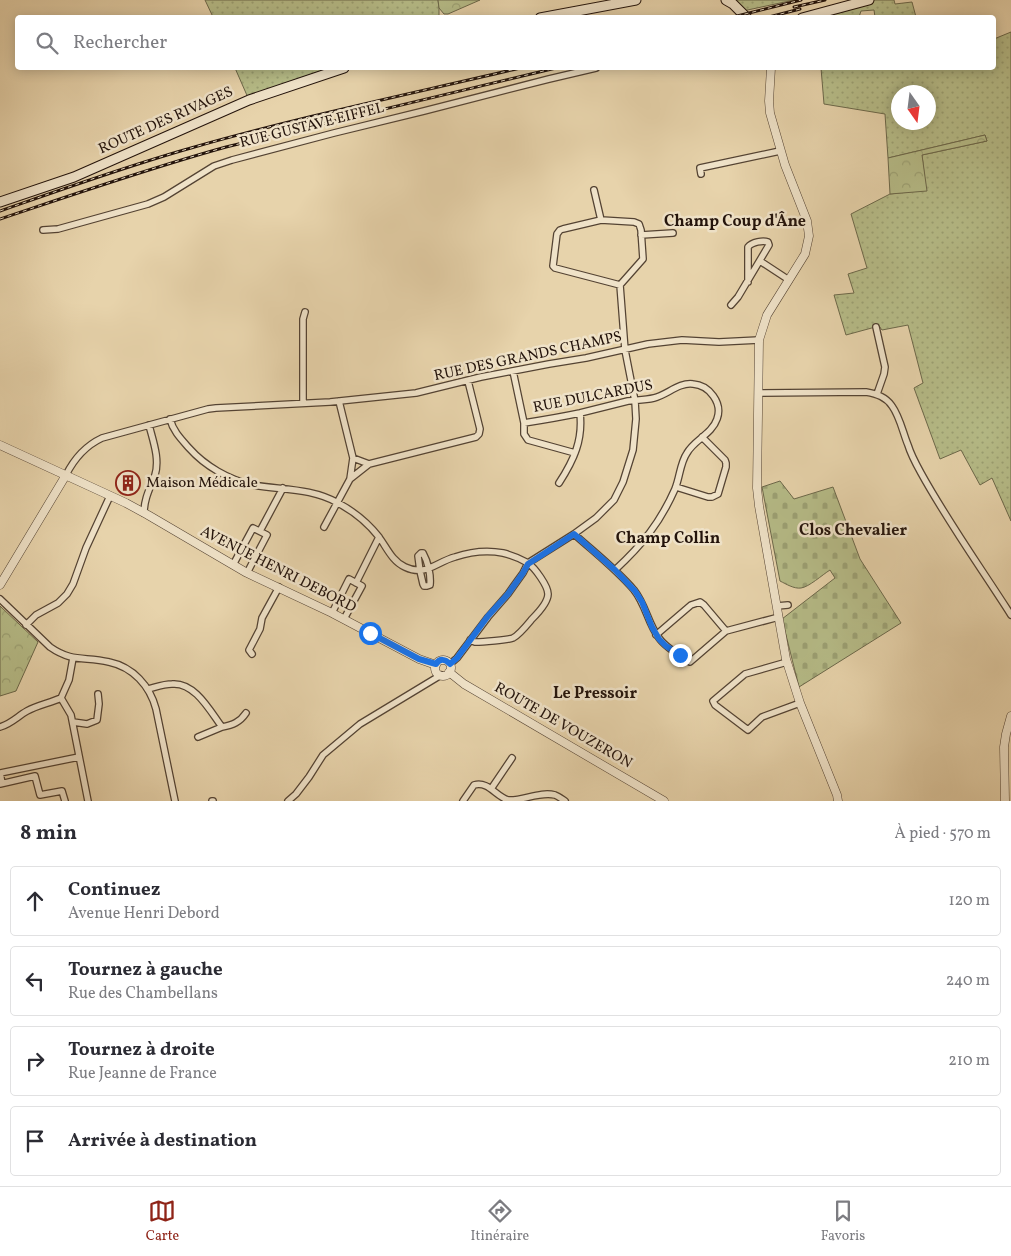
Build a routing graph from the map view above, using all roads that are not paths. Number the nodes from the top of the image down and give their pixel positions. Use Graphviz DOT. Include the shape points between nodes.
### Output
graph roads {
  1 [pos="636,0"];
  2 [pos="869,0"];
  3 [pos="731,1"];
  4 [pos="556,15"];
  5 [pos="744,15"];
  6 [pos="813,15"];
  7 [pos="338,70"];
  8 [pos="587,70"];
  9 [pos="771,70"];
  10 [pos="780,151"];
  11 [pos="701,174"];
  12 [pos="594,190"];
  13 [pos="0,202"];
  14 [pos="601,220"];
  15 [pos="43,230"];
  16 [pos="674,233"];
  17 [pos="642,235"];
  18 [pos="760,261"];
  19 [pos="750,270"];
  20 [pos="789,280"];
  21 [pos="620,285"];
  22 [pos="730,305"];
  23 [pos="305,312"];
  24 [pos="876,327"];
  25 [pos="759,340"];
  26 [pos="625,350"];
  27 [pos="513,371"];
  28 [pos="468,381"];
  29 [pos="758,393"];
  30 [pos="877,394"];
  31 [pos="339,401"];
  32 [pos="635,401"];
  33 [pos="303,403"];
  34 [pos="580,413"];
  35 [pos="170,420"];
  36 [pos="524,423"];
  37 [pos="149,425"];
  38 [pos="702,437"];
  39 [pos="0,445"];
  40 [pos="575,453"];
  41 [pos="353,458"];
  42 [pos="369,464"];
  43 [pos="66,475"];
  44 [pos="350,479"];
  45 [pos="559,483"];
  46 [pos="676,487"];
  47 [pos="283,488"];
  48 [pos="110,496"];
  49 [pos="338,502"];
  50 [pos="144,513"];
  51 [pos="324,527"];
  52 [pos="260,531"];
  53 [pos="574,534"];
  54 [pos="379,537"];
  55 [pos="528,564"];
  56 [pos="233,566"];
  57 [pos="429,570"];
  58 [pos="615,570"];
  59 [pos="420,571"];
  60 [pos="247,572"];
  61 [pos="356,583"];
  62 [pos="0,585"];
  63 [pos="279,588"];
  64 [pos="0,599"];
  65 [pos="788,605"];
  66 [pos="777,606"];
  67 [pos="332,613"];
  68 [pos="1011,614"];
  69 [pos="779,617"];
  70 [pos="344,620"];
  71 [pos="26,624"];
  72 [pos="726,631"];
  73 [pos="656,635"];
  74 [pos="470,640"];
  75 [pos="252,654"];
  76 [pos="73,658"];
  77 [pos="787,662"];
  78 [pos="436,664"];
  79 [pos="447,670"];
  80 [pos="148,689"];
  81 [pos="98,694"];
  82 [pos="61,698"];
  83 [pos="800,702"];
  84 [pos="246,713"];
  85 [pos="1011,716"];
  86 [pos="73,722"];
  87 [pos="0,727"];
  88 [pos="222,727"];
  89 [pos="198,738"];
  90 [pos="79,757"];
  91 [pos="512,758"];
  92 [pos="34,766"];
  93 [pos="0,772"];
  94 [pos="35,776"];
  95 [pos="1,783"];
  96 [pos="491,789"];
  97 [pos="65,801"];
  98 [pos="88,801"];
  99 [pos="174,801"];
  100 [pos="288,801"];
  101 [pos="463,801"];
  102 [pos="565,801"];
  103 [pos="664,801"];
  104 [pos="838,801"];
  105 [pos="1005,801"];
  1 -- 4 [label="main road"];
  2 -- 6 [label="main road"];
  3 -- 5 [label="main road"];
  7 -- 13 [label="main road, ROUTE DES RIVAGES" via="261,95 74,177"];
  8 -- 15 [label="street, RUE GUSTAVE EIFFEL" via="232,160 214,166 148,204 58,229"];
  9 -- 10 [label="street" via="770,113"];
  10 -- 11 [label="street" via="700,168"];
  10 -- 20 [label="street" via="807,221 809,236 805,254"];
  12 -- 14 [label="street"];
  14 -- 17 [label="street" via="634,222 640,226"];
  14 -- 21 [label="street" via="558,232 552,266"];
  16 -- 17 [label="street"];
  17 -- 21 [label="street" via="643,259"];
  18 -- 19 [label="street"];
  18 -- 19 [label="street" via="768,242 748,247"];
  18 -- 20 [label="street"];
  19 -- 22 [label="street" via="748,282"];
  20 -- 25 [label="street" via="767,315"];
  21 -- 26 [label="street"];
  23 -- 33 [label="street"];
  24 -- 30 [label="street" via="885,367"];
  25 -- 26 [label="street, RUE DES GRANDS CHAMPS" via="682,340"];
  25 -- 29 [label="street"];
  26 -- 27 [label="street, RUE DES GRANDS CHAMPS"];
  26 -- 32 [label="street"];
  27 -- 28 [label="street, RUE DES GRANDS CHAMPS"];
  27 -- 36 [label="street, RUE DULCARDUS"];
  28 -- 31 [label="street, RUE DES GRANDS CHAMPS" via="416,393"];
  28 -- 42 [label="street" via="480,429 476,437"];
  29 -- 30 [label="street"];
  29 -- 66 [label="street" via="757,488"];
  30 -- 68 [label="street" via="893,407 909,448 934,496"];
  31 -- 33 [label="street, RUE DES GRANDS CHAMPS"];
  31 -- 41 [label="street"];
  32 -- 34 [label="street, RUE DULCARDUS"];
  32 -- 38 [label="street, RUE DULCARDUS" via="665,395 686,384 706,388 718,410 713,427"];
  32 -- 53 [label="street" via="633,450 623,482 605,510"];
  33 -- 35 [label="street, RUE DES GRANDS CHAMPS" via="216,408"];
  34 -- 36 [label="street, RUE DULCARDUS"];
  34 -- 40 [label="street"];
  35 -- 37 [label="street, RUE DES GRANDS CHAMPS"];
  35 -- 47 [label="street" via="191,450 216,470 239,481"];
  36 -- 40 [label="street" via="524,434 528,440"];
  37 -- 43 [label="street, RUE DES GRANDS CHAMPS" via="94,442 80,454"];
  37 -- 50 [label="street" via="156,466"];
  38 -- 46 [label="street, RUE DULCARDUS" via="687,452"];
  38 -- 46 [label="street" via="726,463 718,494 708,497"];
  39 -- 43 [label="street, AVENUE HENRI DEBORD"];
  40 -- 45 [label="street"];
  41 -- 42 [label="street"];
  41 -- 44 [label="street"];
  42 -- 44 [label="street"];
  43 -- 48 [label="street, AVENUE HENRI DEBORD"];
  43 -- 62 [label="street"];
  44 -- 49 [label="street"];
  46 -- 58 [label="street, RUE DULCARDUS" via="650,534"];
  47 -- 49 [label="street" via="304,490"];
  47 -- 52 [label="street"];
  48 -- 50 [label="street, AVENUE HENRI DEBORD"];
  48 -- 71 [label="street" via="67,594"];
  49 -- 51 [label="street"];
  49 -- 54 [label="street"];
  50 -- 56 [label="street, AVENUE HENRI DEBORD"];
  52 -- 56 [label="street" via="253,528"];
  52 -- 60 [label="street" via="267,535"];
  53 -- 55 [label="street"];
  53 -- 58 [label="street"];
  54 -- 59 [label="street" via="397,562"];
  54 -- 61 [label="street"];
  55 -- 57 [label="street" via="506,554 479,552 454,557"];
  55 -- 74 [label="street"];
  55 -- 74 [label="street" via="548,594 536,614 513,638"];
  56 -- 60 [label="street, AVENUE HENRI DEBORD"];
  57 -- 59 [label="street"];
  57 -- 59 [label="street" via="431,582 427,586 423,584"];
  57 -- 59 [label="street" via="425,555 421,553 418,556"];
  58 -- 73 [label="street" via="642,602"];
  60 -- 63 [label="street, AVENUE HENRI DEBORD"];
  61 -- 67 [label="street" via="349,579"];
  61 -- 70 [label="street" via="362,586"];
  63 -- 67 [label="street, AVENUE HENRI DEBORD"];
  63 -- 75 [label="street" via="262,618 249,650"];
  64 -- 71 [label="street"];
  65 -- 66 [label="street"];
  66 -- 69 [label="street"];
  67 -- 70 [label="street, AVENUE HENRI DEBORD"];
  69 -- 72 [label="street"];
  69 -- 77 [label="street"];
  70 -- 78 [label="street, AVENUE HENRI DEBORD" via="419,659"];
  71 -- 76 [label="street" via="59,654"];
  72 -- 73 [label="street" via="690,662"];
  72 -- 73 [label="street" via="700,602 691,605"];
  74 -- 79 [label="street"];
  76 -- 80 [label="street" via="109,661 122,666"];
  76 -- 82 [label="street"];
  77 -- 83 [label="street"];
  77 -- 83 [label="street" via="746,674 713,701 715,706 748,730 762,717"];
  78 -- 79 [label="street" via="437,673"];
  78 -- 79 [label="street, AVENUE HENRI DEBORD" via="446,660"];
  79 -- 100 [label="street" via="360,724 322,755"];
  79 -- 103 [label="street, ROUTE DE VOUZERON" via="464,684"];
  80 -- 88 [label="street" via="172,684 188,688 197,694"];
  80 -- 99 [label="street" via="156,709"];
  81 -- 86 [label="street" via="97,720 87,724"];
  82 -- 86 [label="street"];
  82 -- 87 [label="street" via="34,708"];
  83 -- 104 [label="street"];
  84 -- 88 [label="street" via="240,721"];
  85 -- 105 [label="street" via="1004,747"];
  86 -- 90 [label="street"];
  88 -- 89 [label="street"];
  90 -- 92 [label="street"];
  90 -- 98 [label="street"];
  91 -- 96 [label="street"];
  92 -- 93 [label="street"];
  92 -- 94 [label="street"];
  93 -- 95 [label="street"];
  94 -- 95 [label="street"];
  94 -- 97 [label="street" via="40,795 62,791"];
  96 -- 101 [label="street" via="480,783 474,785"];
  96 -- 102 [label="street" via="506,799 516,801 549,794"];
}
